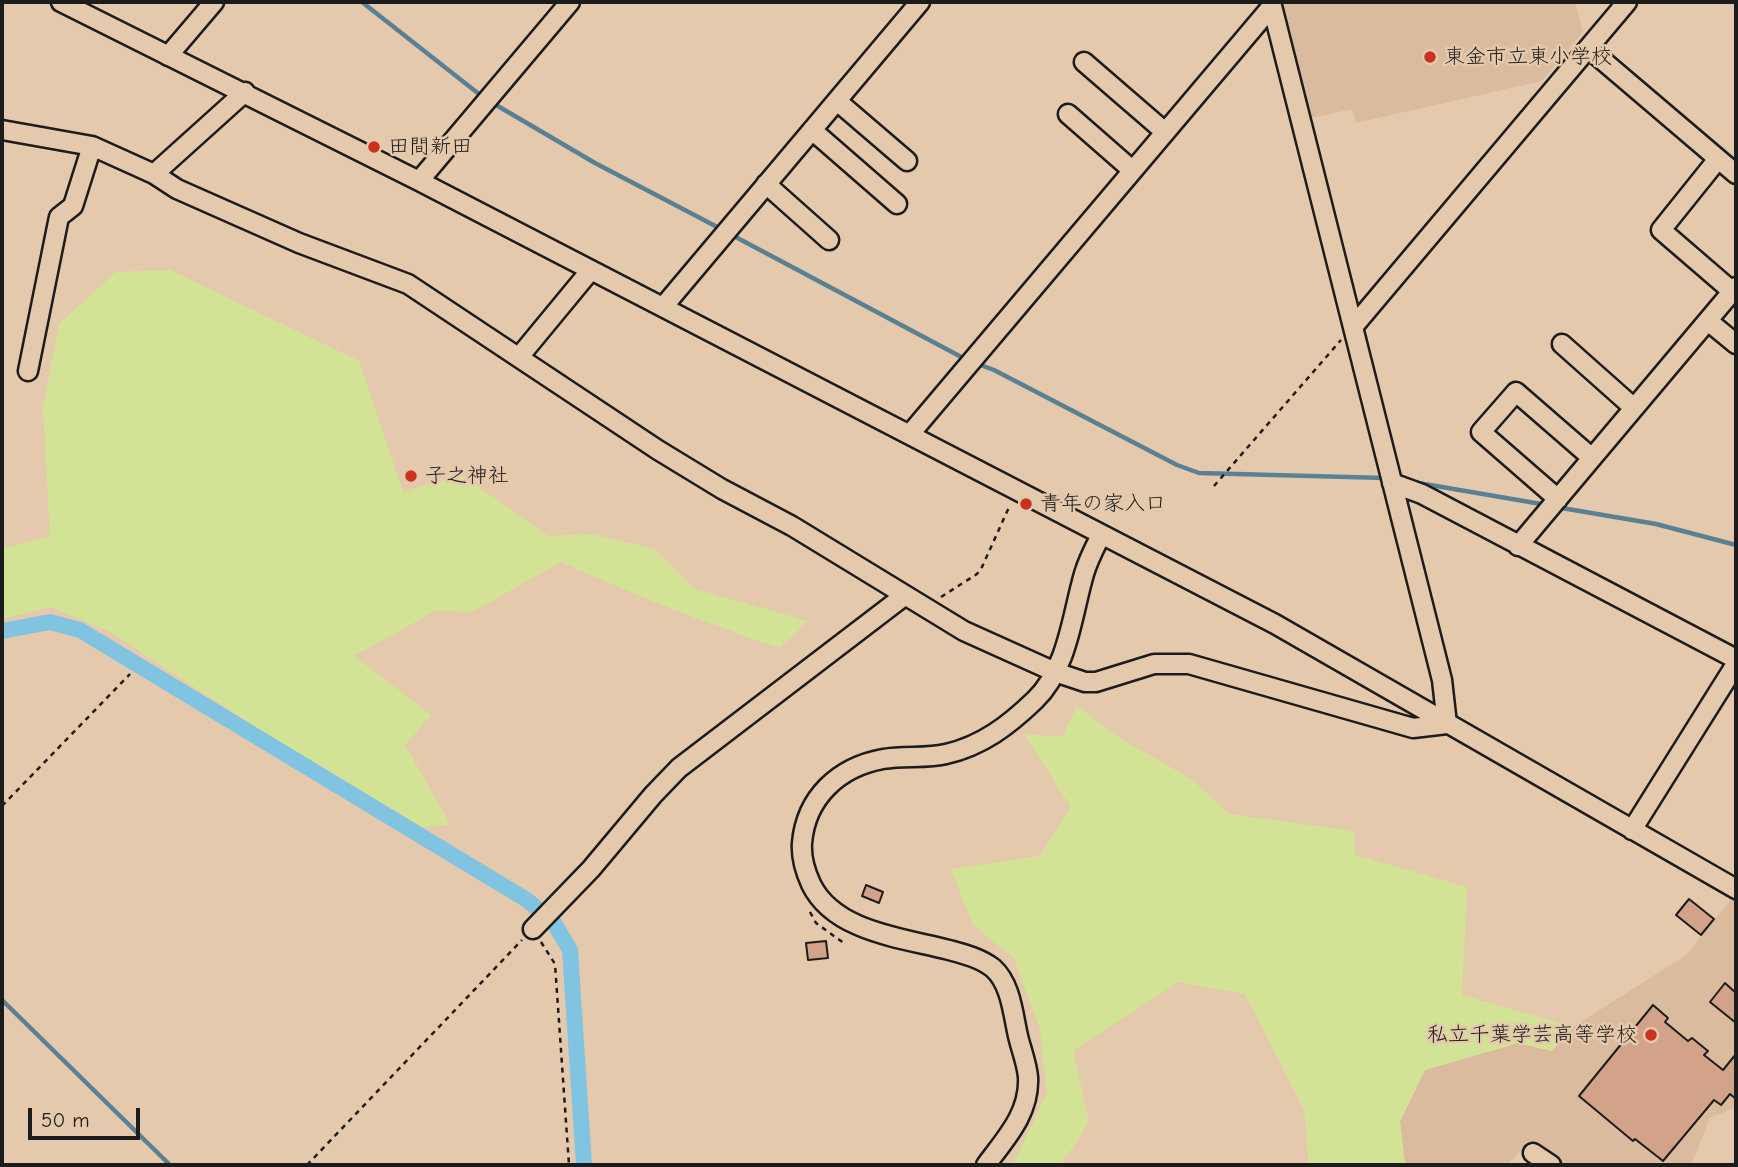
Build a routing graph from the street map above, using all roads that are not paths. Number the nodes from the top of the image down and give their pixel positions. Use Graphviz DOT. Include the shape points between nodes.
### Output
graph roads {
  1 [pos="61,2"];
  2 [pos="214,2"];
  3 [pos="570,2"];
  4 [pos="920,2"];
  5 [pos="1627,2"];
  6 [pos="1271,4"];
  7 [pos="1588,48"];
  8 [pos="168,56"];
  9 [pos="1084,62"];
  10 [pos="245,92"];
  11 [pos="837,101"];
  12 [pos="1068,114"];
  13 [pos="2,130"];
  14 [pos="812,130"];
  15 [pos="1165,132"];
  16 [pos="92,146"];
  17 [pos="1718,159"];
  18 [pos="907,161"];
  19 [pos="1132,170"];
  20 [pos="154,174"];
  21 [pos="1736,174"];
  22 [pos="419,181"];
  23 [pos="766,184"];
  24 [pos="897,204"];
  25 [pos="830,240"];
  26 [pos="590,271"];
  27 [pos="1734,289"];
  28 [pos="663,307"];
  29 [pos="1708,321"];
  30 [pos="1353,327"];
  31 [pos="1562,344"];
  32 [pos="1736,344"];
  33 [pos="519,357"];
  34 [pos="28,371"];
  35 [pos="1634,408"];
  36 [pos="910,433"];
  37 [pos="1592,458"];
  38 [pos="1392,483"];
  39 [pos="1558,499"];
  40 [pos="1101,535"];
  41 [pos="1518,546"];
  42 [pos="904,596"];
  43 [pos="1736,661"];
  44 [pos="1055,672"];
  45 [pos="1447,724"];
  46 [pos="1632,830"];
  47 [pos="1736,889"];
  48 [pos="533,929"];
  49 [pos="1533,1153"];
  50 [pos="986,1165"];
  51 [pos="1551,1165"];
  1 -- 8 [label="street"];
  2 -- 8 [label="street"];
  3 -- 22 [label="street"];
  4 -- 11 [label="street"];
  5 -- 7 [label="street"];
  6 -- 15 [label="street"];
  6 -- 30 [label="street"];
  7 -- 17 [label="street"];
  7 -- 30 [label="street"];
  8 -- 10 [label="street"];
  9 -- 15 [label="street"];
  10 -- 20 [label="street"];
  10 -- 22 [label="street"];
  11 -- 14 [label="street"];
  11 -- 18 [label="street"];
  12 -- 19 [label="street"];
  13 -- 16 [label="street"];
  14 -- 23 [label="street"];
  14 -- 24 [label="street"];
  15 -- 19 [label="street"];
  16 -- 20 [label="street"];
  16 -- 34 [label="street" via="73,206 59,217"];
  17 -- 21 [label="street"];
  17 -- 27 [label="street" via="1661,230"];
  19 -- 36 [label="street"];
  20 -- 33 [label="street" via="274,232 408,284"];
  22 -- 26 [label="street"];
  23 -- 25 [label="street"];
  23 -- 28 [label="street"];
  26 -- 28 [label="street"];
  26 -- 33 [label="street"];
  27 -- 29 [label="street"];
  28 -- 36 [label="street"];
  29 -- 32 [label="street"];
  29 -- 35 [label="street"];
  30 -- 38 [label="street"];
  31 -- 35 [label="street"];
  33 -- 42 [label="street" via="658,450"];
  35 -- 37 [label="street"];
  36 -- 40 [label="street"];
  37 -- 39 [label="street"];
  37 -- 39 [label="street" via="1516,392 1481,432"];
  38 -- 41 [label="street" via="1422,494"];
  38 -- 45 [label="street" via="1442,680"];
  39 -- 41 [label="street"];
  40 -- 44 [label="street" via="1085,571"];
  40 -- 45 [label="street" via="1275,624"];
  41 -- 43 [label="street" via="1573,571"];
  42 -- 44 [label="street" via="964,631"];
  42 -- 48 [label="street" via="680,768"];
  43 -- 46 [label="street"];
  44 -- 45 [label="street" via="1096,682 1154,664 1189,664 1413,728"];
  44 -- 50 [label="street" via="1038,698 1001,731 975,744 946,754 884,758 837,776 808,817 802,844 804,869 815,892 842,917 865,928 975,957 1005,983 1028,1075 1027,1100"];
  45 -- 46 [label="street"];
  46 -- 47 [label="street"];
  49 -- 51 [label="street"];
}
